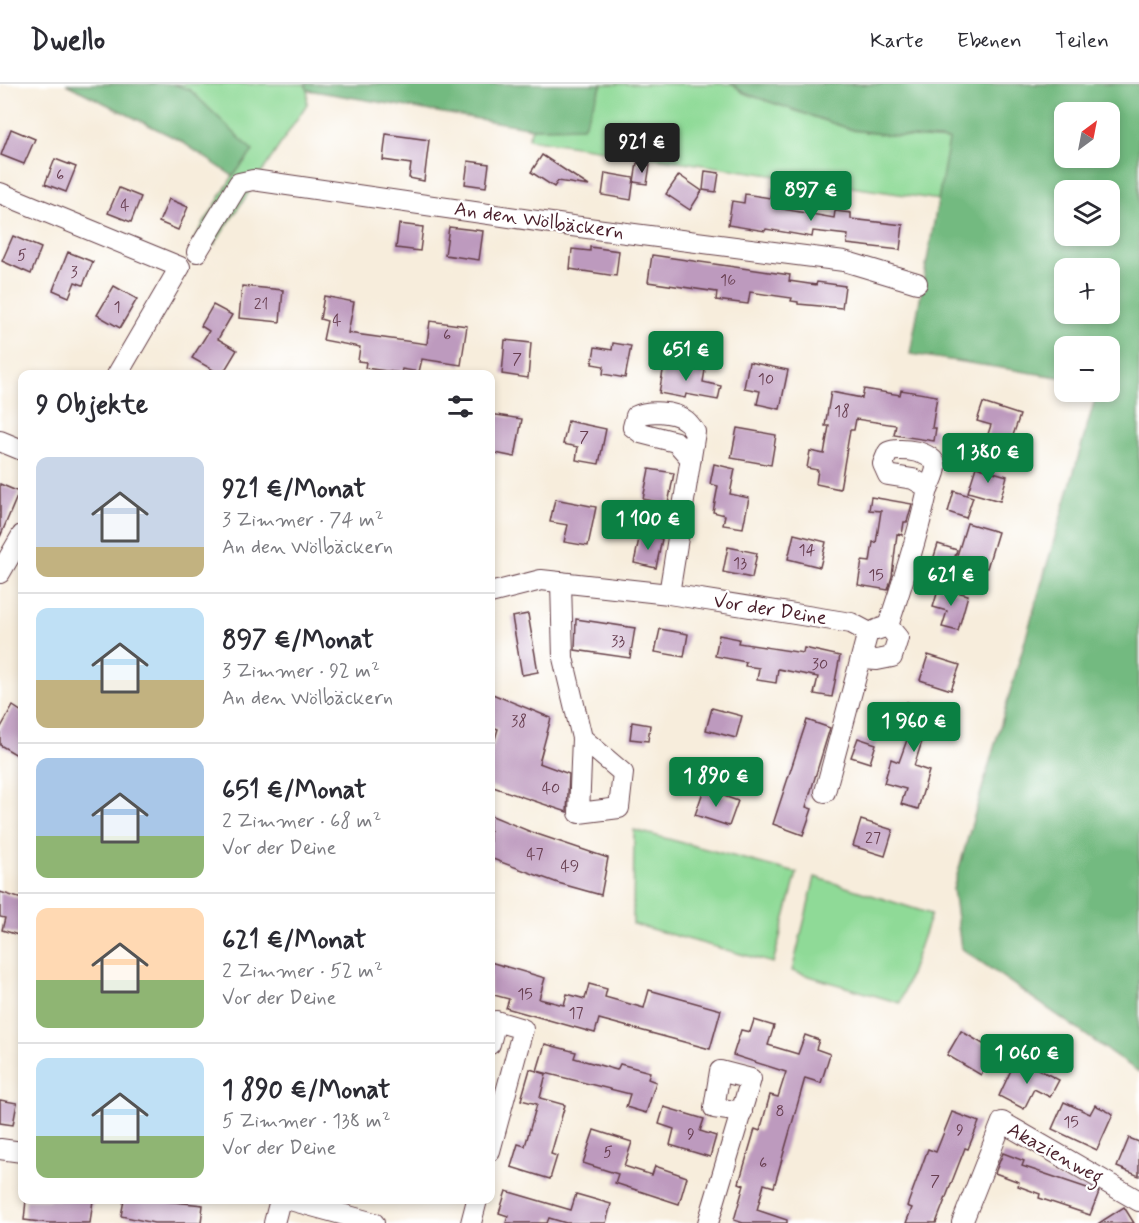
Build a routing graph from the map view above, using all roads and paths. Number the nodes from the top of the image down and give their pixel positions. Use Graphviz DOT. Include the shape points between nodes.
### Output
graph roads {
  1 [pos="0,193"];
  2 [pos="197,252"];
  3 [pos="917,283"];
  4 [pos="120,370"];
  5 [pos="0,441"];
  6 [pos="18,448"];
  7 [pos="692,459"];
  8 [pos="929,488"];
  9 [pos="18,542"];
  10 [pos="0,573"];
  11 [pos="561,582"];
  12 [pos="495,592"];
  13 [pos="669,594"];
  14 [pos="888,626"];
  15 [pos="868,632"];
  16 [pos="862,659"];
  17 [pos="582,738"];
  18 [pos="825,792"];
  19 [pos="495,1025"];
  20 [pos="495,1053"];
  21 [pos="515,1059"];
  22 [pos="742,1112"];
  23 [pos="495,1133"];
  24 [pos="0,1149"];
  25 [pos="18,1151"];
  26 [pos="1139,1201"];
  27 [pos="279,1204"];
  28 [pos="305,1204"];
  29 [pos="476,1204"];
  30 [pos="274,1223"];
  31 [pos="374,1223"];
  32 [pos="471,1223"];
  33 [pos="708,1223"];
  34 [pos="962,1223"];
  1 -- 4 [label="street" via="180,267"];
  2 -- 3 [label="street, An den Wölbäckern" via="239,183 253,180 844,261"];
  5 -- 6 [label="street"];
  7 -- 13 [label="street"];
  8 -- 14 [label="street"];
  9 -- 10 [label="street"];
  11 -- 12 [label="street, Vor der Deine" via="541,580"];
  11 -- 13 [label="street, Vor der Deine"];
  11 -- 17 [label="street" via="562,658"];
  13 -- 15 [label="street, Vor der Deine" via="851,623"];
  14 -- 15 [label="street"];
  14 -- 16 [label="street" via="898,639 892,657"];
  15 -- 16 [label="street"];
  16 -- 18 [label="street"];
  19 -- 21 [label="street" via="496,1021 523,1029"];
  20 -- 21 [label="street"];
  21 -- 23 [label="street"];
  22 -- 33 [label="street"];
  24 -- 25 [label="street"];
  26 -- 34 [label="street, Akazienweg" via="1002,1122"];
  27 -- 30 [label="street"];
  28 -- 31 [label="street"];
  29 -- 32 [label="street"];
}
